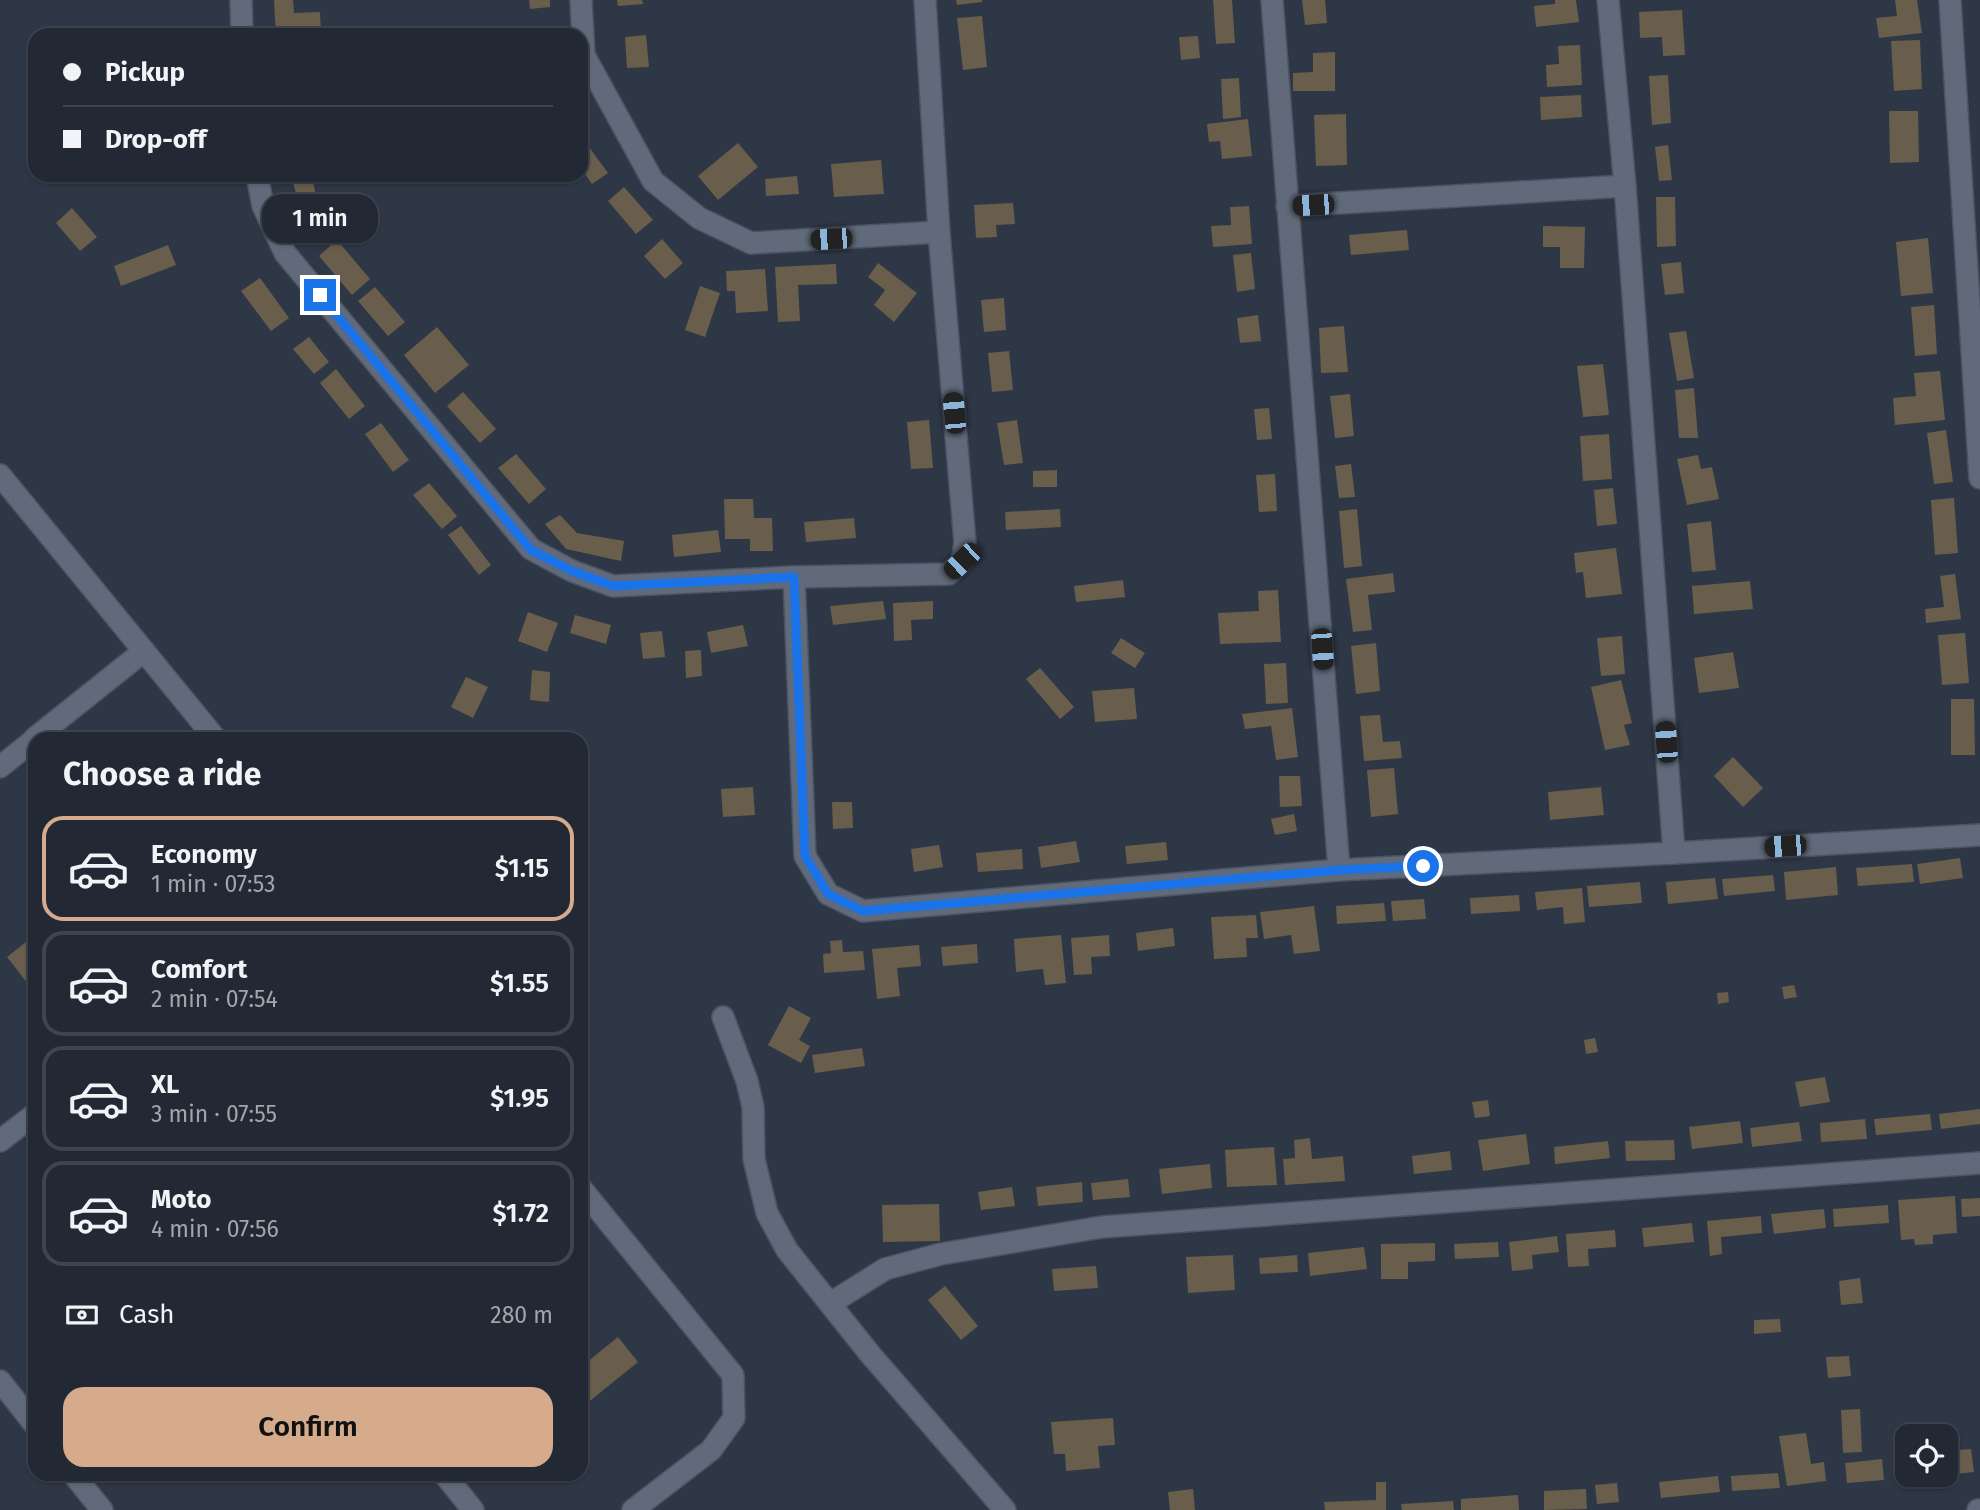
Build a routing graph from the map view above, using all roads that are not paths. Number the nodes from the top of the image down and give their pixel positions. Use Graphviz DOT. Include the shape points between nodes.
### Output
graph roads {
  1 [pos="241,0"];
  2 [pos="580,0"];
  3 [pos="925,0"];
  4 [pos="1272,0"];
  5 [pos="1608,0"];
  6 [pos="1950,0"];
  7 [pos="242,28"];
  8 [pos="582,28"];
  9 [pos="588,62"];
  10 [pos="258,182"];
  11 [pos="1625,186"];
  12 [pos="1287,206"];
  13 [pos="939,232"];
  14 [pos="0,475"];
  15 [pos="1980,478"];
  16 [pos="794,577"];
  17 [pos="144,651"];
  18 [pos="44,732"];
  19 [pos="210,732"];
  20 [pos="28,745"];
  21 [pos="0,767"];
  22 [pos="1980,835"];
  23 [pos="1674,853"];
  24 [pos="1339,870"];
  25 [pos="723,1017"];
  26 [pos="28,1119"];
  27 [pos="0,1141"];
  28 [pos="1980,1163"];
  29 [pos="588,1197"];
  30 [pos="831,1303"];
  31 [pos="0,1381"];
  32 [pos="28,1416"];
  33 [pos="79,1481"];
  34 [pos="450,1481"];
  35 [pos="102,1510"];
  36 [pos="473,1510"];
  37 [pos="632,1510"];
  38 [pos="1005,1510"];
  1 -- 7 [label="street"];
  2 -- 8 [label="street"];
  3 -- 13 [label="street"];
  4 -- 12 [label="street"];
  5 -- 11 [label="street"];
  6 -- 15 [label="street"];
  9 -- 13 [label="street" via="653,181 699,218 751,243"];
  10 -- 16 [label="street" via="263,206 285,253 531,550 613,586"];
  11 -- 12 [label="street"];
  11 -- 23 [label="street"];
  12 -- 24 [label="street"];
  13 -- 16 [label="street" via="965,543 962,561 949,574"];
  14 -- 17 [label="street"];
  16 -- 24 [label="street" via="805,856 828,894 863,911"];
  17 -- 18 [label="street"];
  17 -- 19 [label="street"];
  20 -- 21 [label="street"];
  22 -- 23 [label="street"];
  23 -- 24 [label="street"];
  25 -- 30 [label="street" via="753,1107 754,1159 767,1213 787,1250"];
  26 -- 27 [label="street"];
  28 -- 30 [label="street" via="1102,1227 941,1254 885,1269"];
  29 -- 37 [label="street" via="733,1375 734,1418 711,1450"];
  30 -- 38 [label="street"];
  31 -- 32 [label="street"];
  33 -- 35 [label="street"];
  34 -- 36 [label="street"];
}
